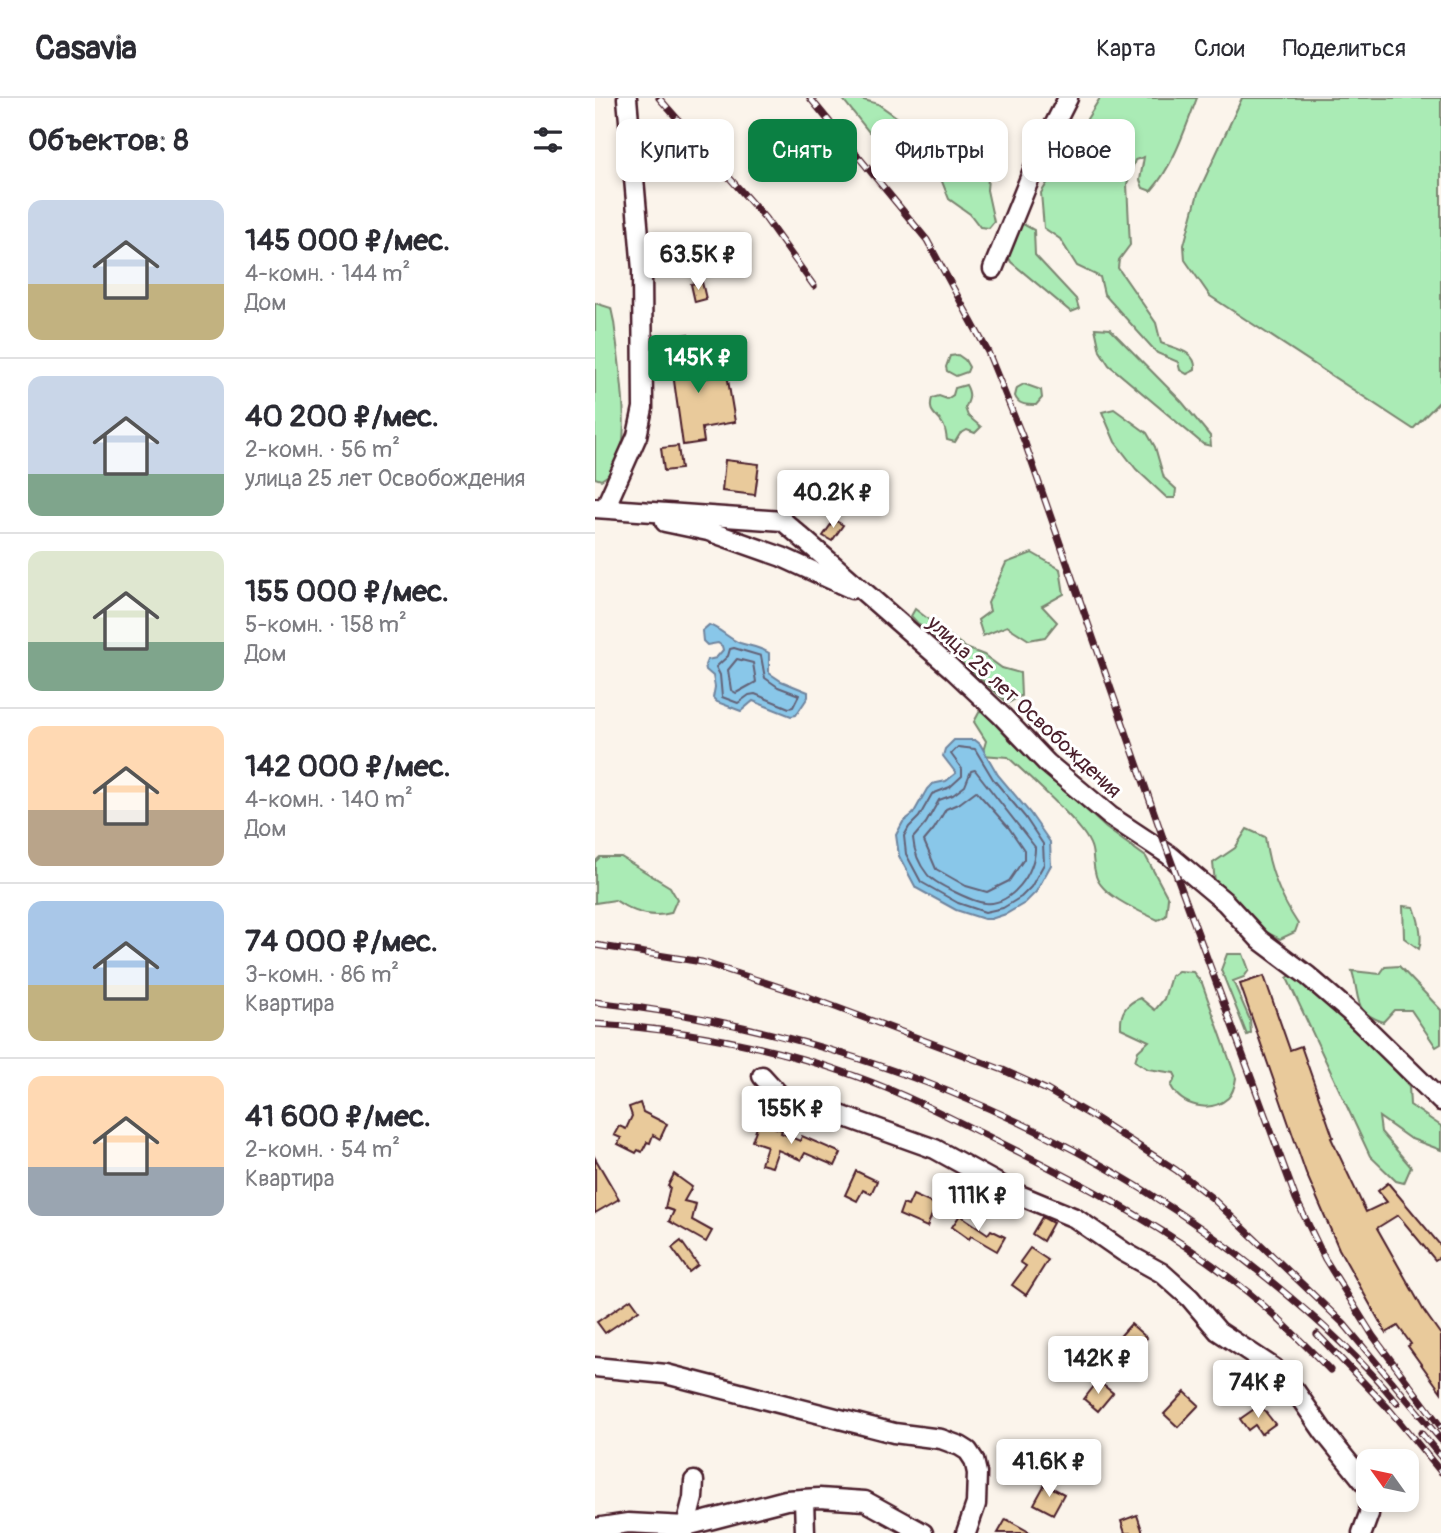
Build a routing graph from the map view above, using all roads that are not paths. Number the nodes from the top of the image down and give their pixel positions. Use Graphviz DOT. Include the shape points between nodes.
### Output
graph roads {
  1 [pos="627,98"];
  2 [pos="1068,98"];
  3 [pos="993,269"];
  4 [pos="599,504"];
  5 [pos="871,598"];
  6 [pos="762,1076"];
  7 [pos="1441,1101"];
  8 [pos="595,1367"];
  9 [pos="1356,1472"];
  10 [pos="694,1481"];
  11 [pos="804,1499"];
  12 [pos="1369,1512"];
  13 [pos="595,1528"];
  14 [pos="685,1530"];
  15 [pos="805,1533"];
  16 [pos="923,1533"];
  17 [pos="966,1533"];
  18 [pos="1343,1533"];
  19 [pos="1356,1533"];
  20 [pos="1362,1533"];
  1 -- 4 [label="street" via="642,270 643,408 637,436"];
  2 -- 3 [label="street"];
  4 -- 5 [label="street" via="708,531 782,557"];
  4 -- 5 [label="street, улица 25 лет Освобождения" via="783,521"];
  5 -- 7 [label="street, улица 25 лет Освобождения" via="1047,763 1109,816 1169,855 1225,902 1260,940 1351,1013"];
  6 -- 9 [label="street" via="783,1099 935,1149 1017,1194 1075,1218 1162,1273 1217,1331 1274,1368"];
  8 -- 17 [label="street" via="666,1374 960,1446 974,1460 977,1473 975,1504"];
  10 -- 14 [label="street"];
  11 -- 14 [label="street" via="786,1500"];
  11 -- 15 [label="street"];
  11 -- 16 [label="street" via="865,1501"];
  12 -- 20 [label="street"];
  13 -- 14 [label="street" via="628,1523"];
  18 -- 19 [label="street"];
}
